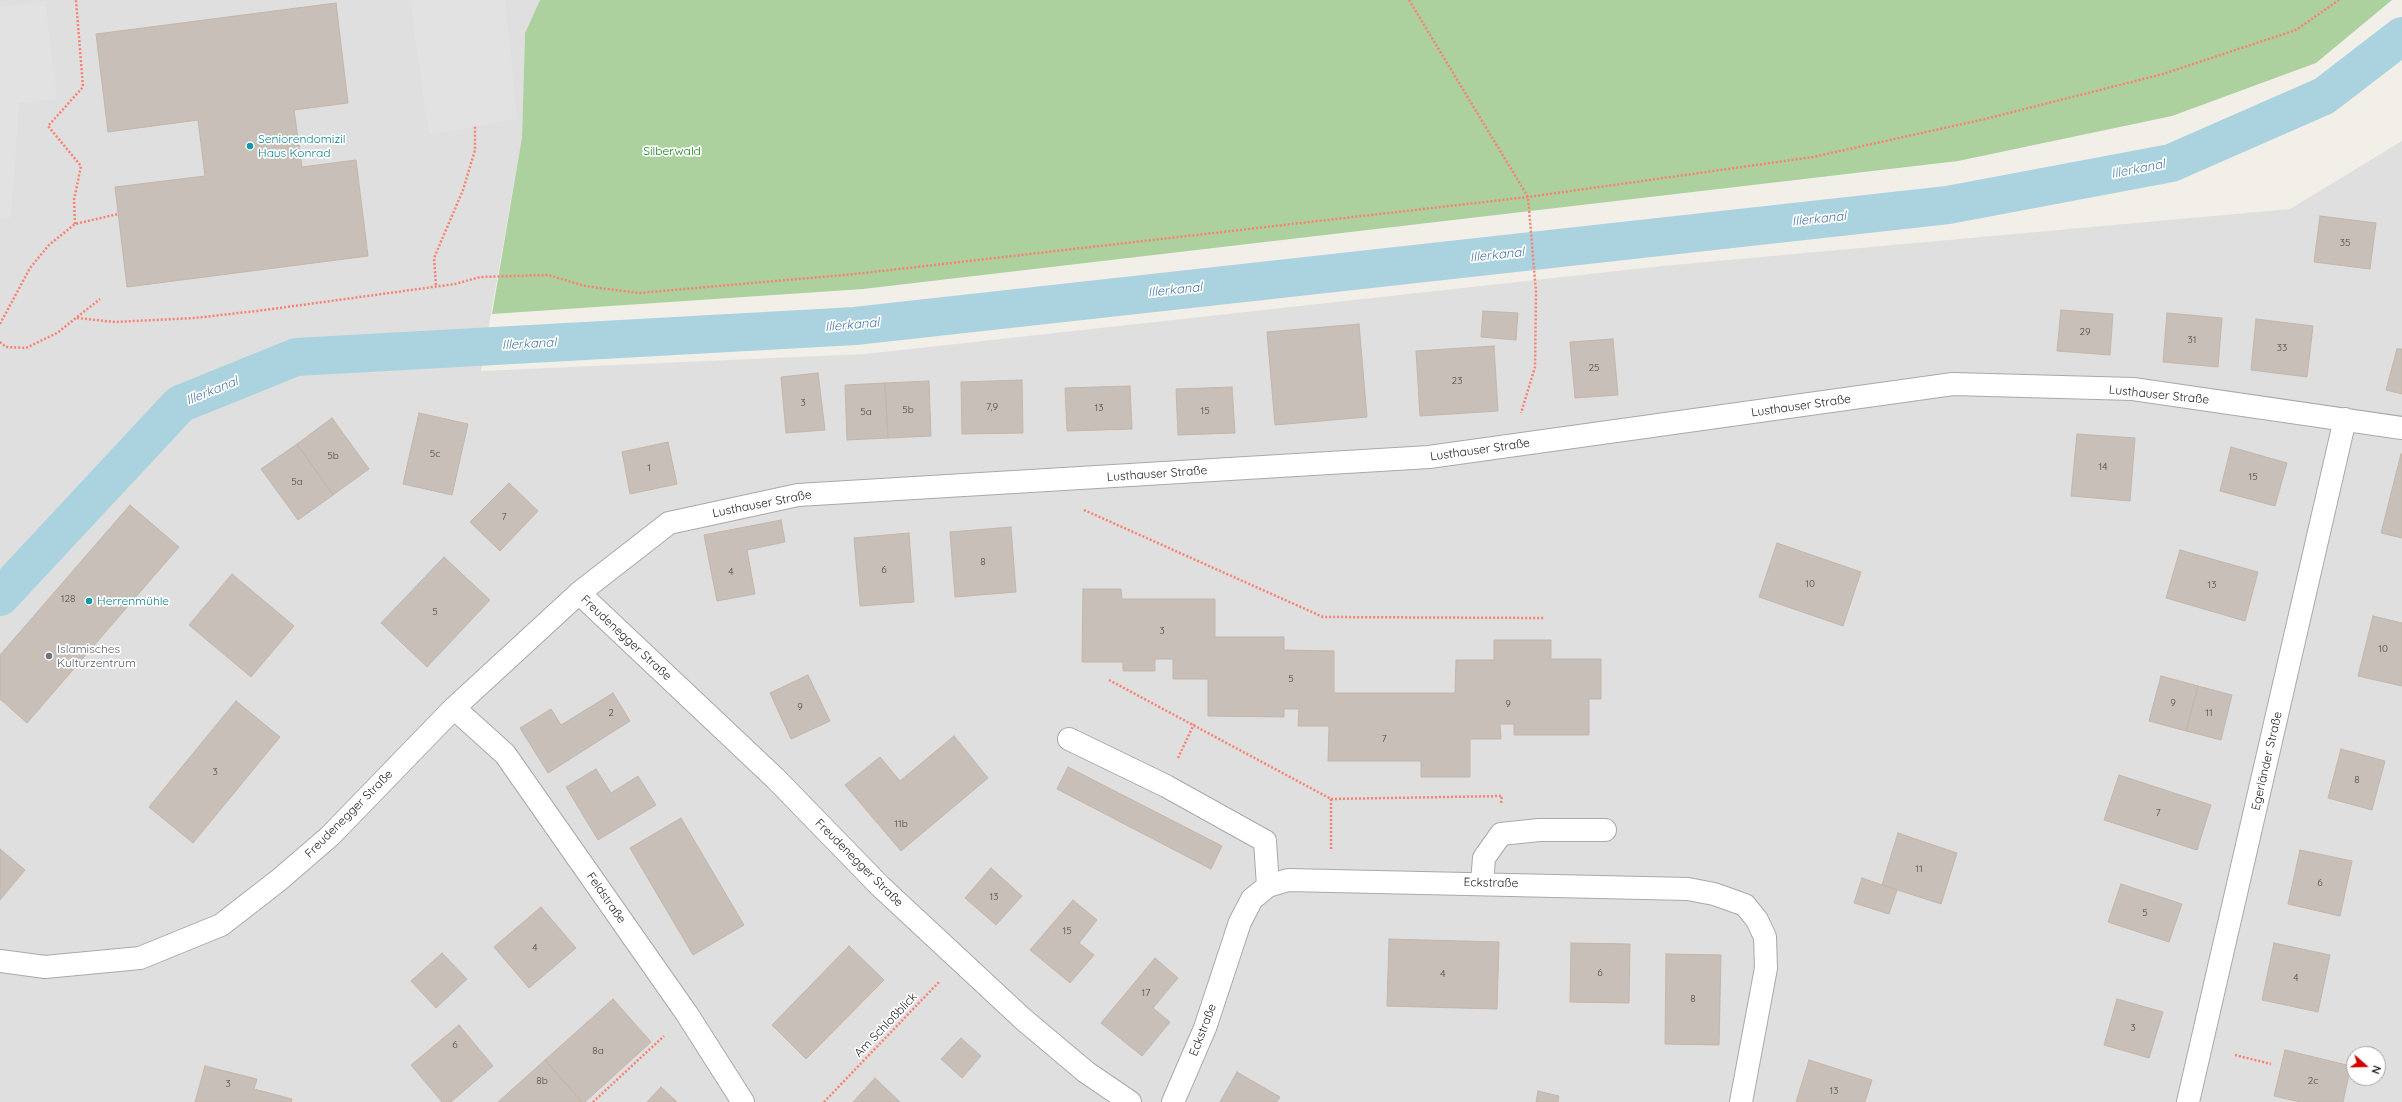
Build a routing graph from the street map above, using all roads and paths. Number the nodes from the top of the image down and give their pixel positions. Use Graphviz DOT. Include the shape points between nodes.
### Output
graph roads {
  1 [pos="76,0"];
  2 [pos="1409,0"];
  3 [pos="2338,0"];
  4 [pos="475,125"];
  5 [pos="1528,197"];
  6 [pos="118,214"];
  7 [pos="75,224"];
  8 [pos="436,285"];
  9 [pos="100,299"];
  10 [pos="77,318"];
  11 [pos="0,324"];
  12 [pos="0,342"];
  13 [pos="2345,419"];
  14 [pos="2402,428"];
  15 [pos="1506,447"];
  16 [pos="1079,508"];
  17 [pos="579,593"];
  18 [pos="1545,618"];
  19 [pos="1109,680"];
  20 [pos="454,708"];
  21 [pos="1194,724"];
  22 [pos="1069,739"];
  23 [pos="1166,786"];
  24 [pos="1331,799"];
  25 [pos="1605,830"];
  26 [pos="1501,834"];
  27 [pos="1332,881"];
  28 [pos="1482,883"];
  29 [pos="1268,886"];
  30 [pos="960,960"];
  31 [pos="0,961"];
  32 [pos="687,1014"];
  33 [pos="2235,1055"];
  34 [pos="2271,1064"];
  35 [pos="593,1102"];
  36 [pos="743,1102"];
  37 [pos="824,1102"];
  38 [pos="1130,1102"];
  39 [pos="1173,1102"];
  40 [pos="1741,1102"];
  41 [pos="2188,1102"];
  1 -- 7 [label="path" via="83,87 48,126 81,166 74,200"];
  2 -- 5 [label="path"];
  3 -- 5 [label="path" via="2296,30 2163,74 1985,120 1813,157"];
  4 -- 8 [label="path" via="475,150 465,183 434,258"];
  5 -- 8 [label="path" via="855,274 640,293 585,286 548,275 480,277 455,284"];
  5 -- 15 [label="path" via="1535,270 1535,367 1526,401"];
  6 -- 7 [label="path"];
  7 -- 11 [label="path" via="30,268"];
  8 -- 10 [label="path" via="195,318 115,322"];
  9 -- 10 [label="path"];
  10 -- 12 [label="path" via="57,333 26,348 6,347"];
  13 -- 14 [label="street, Lusthauser Straße"];
  13 -- 15 [label="street, Lusthauser Straße" via="2133,389 1953,384"];
  13 -- 41 [label="street, Egerländer Straße"];
  15 -- 17 [label="street, Lusthauser Straße" via="1429,457 798,495 669,522"];
  16 -- 18 [label="path" via="1323,617"];
  17 -- 20 [label="street, Freudenegger Straße"];
  17 -- 30 [label="street, Freudenegger Straße" via="776,779 880,886"];
  19 -- 21 [label="path"];
  20 -- 31 [label="street, Freudenegger Straße" via="330,836 221,925 140,958 45,967"];
  20 -- 32 [label="street, Feldstraße" via="505,754"];
  21 -- 23 [label="path"];
  21 -- 24 [label="path"];
  22 -- 23 [label="street"];
  23 -- 29 [label="street" via="1265,841"];
  24 -- 26 [label="path" via="1502,796"];
  24 -- 27 [label="path"];
  25 -- 26 [label="street" via="1539,830"];
  26 -- 28 [label="street" via="1484,858"];
  27 -- 28 [label="street, Eckstraße"];
  27 -- 29 [label="street, Eckstraße" via="1288,880"];
  28 -- 40 [label="street, Eckstraße" via="1688,889 1714,894 1744,905 1757,920 1765,937 1766,968"];
  29 -- 39 [label="street, Eckstraße" via="1252,899 1240,922 1205,1028"];
  30 -- 37 [label="path, Am Schloßblick"];
  30 -- 38 [label="street, Freudenegger Straße" via="1023,1019 1086,1072"];
  32 -- 35 [label="path"];
  32 -- 36 [label="street, Feldstraße"];
  33 -- 34 [label="path"];
}
